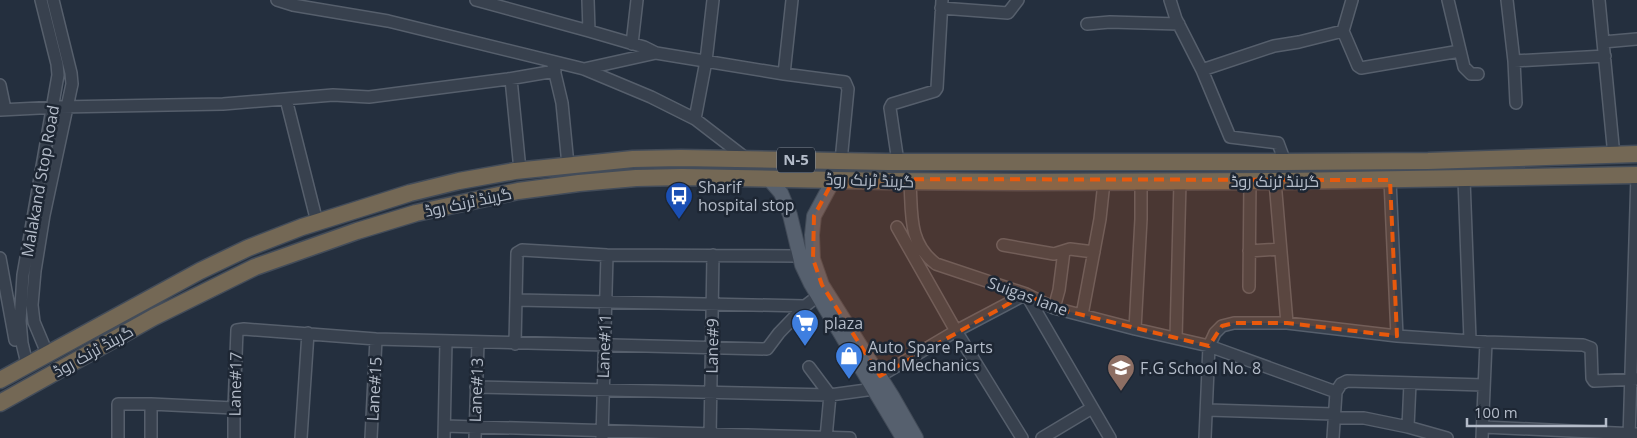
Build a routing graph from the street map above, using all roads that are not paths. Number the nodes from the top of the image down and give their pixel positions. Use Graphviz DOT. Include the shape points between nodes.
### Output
graph roads {
  1 [pos="41,0"];
  2 [pos="53,0"];
  3 [pos="277,0"];
  4 [pos="476,0"];
  5 [pos="588,0"];
  6 [pos="637,0"];
  7 [pos="713,0"];
  8 [pos="792,0"];
  9 [pos="1018,0"];
  10 [pos="1170,0"];
  11 [pos="1352,0"];
  12 [pos="1448,0"];
  13 [pos="1506,0"];
  14 [pos="1598,0"];
  15 [pos="510,4"];
  16 [pos="941,4"];
  17 [pos="987,6"];
  18 [pos="1087,24"];
  19 [pos="1179,24"];
  20 [pos="589,31"];
  21 [pos="1343,31"];
  22 [pos="1637,39"];
  23 [pos="1603,42"];
  24 [pos="632,44"];
  25 [pos="1460,51"];
  26 [pos="656,53"];
  27 [pos="1604,56"];
  28 [pos="706,61"];
  29 [pos="1514,61"];
  30 [pos="553,66"];
  31 [pos="584,69"];
  32 [pos="1202,70"];
  33 [pos="784,74"];
  34 [pos="1478,74"];
  35 [pos="511,79"];
  36 [pos="0,85"];
  37 [pos="286,99"];
  38 [pos="1516,103"];
  39 [pos="52,107"];
  40 [pos="68,107"];
  41 [pos="3,110"];
  42 [pos="695,119"];
  43 [pos="1637,154"];
  44 [pos="1614,156"];
  45 [pos="747,159"];
  46 [pos="841,161"];
  47 [pos="898,162"];
  48 [pos="1023,162"];
  49 [pos="1285,162"];
  50 [pos="568,164"];
  51 [pos="520,170"];
  52 [pos="1637,175"];
  53 [pos="768,178"];
  54 [pos="834,179"];
  55 [pos="1464,179"];
  56 [pos="1390,180"];
  57 [pos="1250,181"];
  58 [pos="1275,181"];
  59 [pos="910,182"];
  60 [pos="1024,182"];
  61 [pos="1104,182"];
  62 [pos="1141,182"];
  63 [pos="1180,182"];
  64 [pos="317,222"];
  65 [pos="897,226"];
  66 [pos="1003,245"];
  67 [pos="1280,249"];
  68 [pos="1064,251"];
  69 [pos="1250,251"];
  70 [pos="1094,252"];
  71 [pos="607,255"];
  72 [pos="713,255"];
  73 [pos="800,256"];
  74 [pos="0,258"];
  75 [pos="1249,287"];
  76 [pos="1026,294"];
  77 [pos="818,296"];
  78 [pos="517,300"];
  79 [pos="606,301"];
  80 [pos="713,303"];
  81 [pos="805,306"];
  82 [pos="1054,308"];
  83 [pos="1082,315"];
  84 [pos="1287,323"];
  85 [pos="1135,329"];
  86 [pos="956,331"];
  87 [pos="308,334"];
  88 [pos="1397,336"];
  89 [pos="1176,338"];
  90 [pos="376,339"];
  91 [pos="1470,340"];
  92 [pos="446,341"];
  93 [pos="478,342"];
  94 [pos="1486,342"];
  95 [pos="516,344"];
  96 [pos="604,344"];
  97 [pos="1209,346"];
  98 [pos="712,348"];
  99 [pos="47,353"];
  100 [pos="24,366"];
  101 [pos="809,368"];
  102 [pos="1,376"];
  103 [pos="1634,379"];
  104 [pos="877,382"];
  105 [pos="1410,383"];
  106 [pos="1484,385"];
  107 [pos="476,387"];
  108 [pos="603,389"];
  109 [pos="711,392"];
  110 [pos="1336,392"];
  111 [pos="830,395"];
  112 [pos="0,403"];
  113 [pos="151,404"];
  114 [pos="234,408"];
  115 [pos="1092,408"];
  116 [pos="1208,410"];
  117 [pos="1334,416"];
  118 [pos="445,426"];
  119 [pos="1408,427"];
  120 [pos="475,432"];
  121 [pos="1482,432"];
  122 [pos="602,434"];
  123 [pos="710,435"];
  124 [pos="1632,435"];
  125 [pos="826,437"];
  126 [pos="899,437"];
  127 [pos="118,438"];
  128 [pos="152,438"];
  129 [pos="234,438"];
  130 [pos="301,438"];
  131 [pos="371,438"];
  132 [pos="444,438"];
  133 [pos="850,438"];
  134 [pos="916,438"];
  135 [pos="1022,438"];
  136 [pos="1042,438"];
  137 [pos="1110,438"];
  138 [pos="1205,438"];
  139 [pos="1333,438"];
  140 [pos="1447,438"];
  1 -- 39 [label="street, Malakand Stop Road" via="57,64"];
  2 -- 40 [label="street" via="71,73"];
  3 -- 30 [label="street" via="388,21"];
  4 -- 15 [label="street"];
  5 -- 20 [label="street"];
  6 -- 24 [label="street"];
  7 -- 28 [label="street"];
  8 -- 33 [label="street"];
  9 -- 17 [label="street" via="1008,13"];
  10 -- 19 [label="street"];
  11 -- 21 [label="street"];
  12 -- 25 [label="street"];
  13 -- 29 [label="street"];
  14 -- 23 [label="street"];
  15 -- 20 [label="street"];
  16 -- 17 [label="street"];
  16 -- 47 [label="street" via="938,88 892,104 890,108"];
  18 -- 19 [label="street"];
  19 -- 32 [label="street"];
  20 -- 24 [label="street"];
  21 -- 25 [label="street" via="1361,68"];
  21 -- 32 [label="street" via="1274,46"];
  22 -- 23 [label="street"];
  23 -- 27 [label="street"];
  24 -- 26 [label="street"];
  25 -- 34 [label="street" via="1467,72"];
  26 -- 28 [label="street"];
  26 -- 31 [label="street"];
  27 -- 29 [label="street"];
  27 -- 44 [label="street"];
  28 -- 33 [label="street"];
  28 -- 42 [label="street"];
  29 -- 38 [label="street"];
  30 -- 31 [label="street"];
  30 -- 35 [label="street"];
  30 -- 50 [label="street" via="562,103"];
  31 -- 42 [label="street"];
  32 -- 49 [label="street" via="1230,137 1278,143"];
  33 -- 46 [label="street" via="847,84"];
  35 -- 37 [label="street" via="369,97"];
  35 -- 51 [label="street"];
  36 -- 41 [label="street"];
  37 -- 40 [label="street" via="224,104"];
  37 -- 64 [label="street"];
  39 -- 40 [label="street"];
  39 -- 41 [label="street"];
  39 -- 100 [label="street, Malakand Stop Road" via="23,275 20,321"];
  40 -- 99 [label="street" via="44,215 32,305 34,322"];
  42 -- 45 [label="street"];
  43 -- 44 [label="highway, گرینڈ ٹرنک روڈ / N-5"];
  44 -- 49 [label="highway, گرینڈ ٹرنک روڈ / N-5"];
  45 -- 46 [label="highway, گرینڈ ٹرنک روڈ / N-5"];
  45 -- 50 [label="highway, گرینڈ ٹرنک روڈ / N-5" via="633,159"];
  46 -- 47 [label="highway, گرینڈ ٹرنک روڈ / N-5"];
  47 -- 48 [label="highway, گرینڈ ٹرنک روڈ / N-5"];
  48 -- 49 [label="highway, گرینڈ ٹرنک روڈ / N-5"];
  48 -- 60 [label="highway"];
  50 -- 51 [label="highway, گرینڈ ٹرنک روڈ / N-5"];
  51 -- 64 [label="highway, گرینڈ ٹرنک روڈ / N-5" via="410,193"];
  52 -- 55 [label="highway, گرینڈ ٹرنک روڈ / N-5"];
  52 -- 103 [label="street"];
  53 -- 54 [label="highway, گرینڈ ٹرنک روڈ / N-5"];
  53 -- 73 [label="main road" via="781,193"];
  53 -- 112 [label="highway, گرینڈ ٹرنک روڈ / N-5" via="682,176 579,183 518,191 416,213 255,267 146,322"];
  54 -- 59 [label="highway, گرینڈ ٹرنک روڈ / N-5"];
  54 -- 104 [label="main road" via="814,216 813,259 822,284"];
  55 -- 56 [label="highway, گرینڈ ٹرنک روڈ / N-5"];
  55 -- 91 [label="street"];
  56 -- 58 [label="highway, گرینڈ ٹرنک روڈ / N-5"];
  56 -- 88 [label="street"];
  57 -- 58 [label="highway, گرینڈ ٹرنک روڈ / N-5"];
  57 -- 63 [label="highway, گرینڈ ٹرنک روڈ / N-5"];
  57 -- 69 [label="street"];
  58 -- 67 [label="street"];
  59 -- 60 [label="highway, گرینڈ ٹرنک روڈ / N-5"];
  59 -- 76 [label="street, Suigas lane" via="913,229 925,256 936,264"];
  60 -- 61 [label="highway, گرینڈ ٹرنک روڈ / N-5"];
  61 -- 62 [label="highway, گرینڈ ٹرنک روڈ / N-5"];
  61 -- 70 [label="street"];
  62 -- 63 [label="highway, گرینڈ ٹرنک روڈ / N-5"];
  62 -- 85 [label="street"];
  63 -- 89 [label="street"];
  64 -- 99 [label="highway, گرینڈ ٹرنک روڈ / N-5" via="200,270"];
  65 -- 86 [label="street"];
  66 -- 68 [label="street" via="1054,254"];
  67 -- 69 [label="street"];
  67 -- 84 [label="street"];
  68 -- 70 [label="street"];
  68 -- 82 [label="street"];
  69 -- 75 [label="street"];
  70 -- 83 [label="street"];
  71 -- 72 [label="street"];
  71 -- 78 [label="street" via="517,252"];
  71 -- 79 [label="street, Lane#11"];
  72 -- 73 [label="street"];
  72 -- 80 [label="street, Lane#9"];
  73 -- 77 [label="main road"];
  74 -- 100 [label="street"];
  76 -- 82 [label="street, Suigas lane"];
  76 -- 86 [label="street"];
  76 -- 115 [label="street"];
  77 -- 81 [label="street"];
  77 -- 104 [label="main road"];
  78 -- 79 [label="street"];
  78 -- 95 [label="street"];
  79 -- 80 [label="street"];
  79 -- 96 [label="street, Lane#11"];
  80 -- 81 [label="street"];
  80 -- 98 [label="street, Lane#9"];
  81 -- 98 [label="street" via="767,349"];
  82 -- 83 [label="street, Suigas lane"];
  83 -- 85 [label="street, Suigas lane"];
  84 -- 88 [label="street"];
  84 -- 97 [label="street" via="1222,326"];
  85 -- 89 [label="street, Suigas lane"];
  86 -- 104 [label="street"];
  86 -- 135 [label="street"];
  87 -- 90 [label="street"];
  87 -- 114 [label="street, Lane#17" via="237,330"];
  87 -- 130 [label="street"];
  88 -- 91 [label="street"];
  89 -- 97 [label="street, Suigas lane"];
  90 -- 92 [label="street"];
  90 -- 131 [label="street, Lane#15"];
  91 -- 94 [label="street"];
  92 -- 93 [label="street"];
  92 -- 118 [label="street"];
  93 -- 95 [label="street"];
  93 -- 107 [label="street, Lane#13"];
  94 -- 103 [label="street" via="1589,346 1594,381"];
  94 -- 106 [label="street"];
  95 -- 96 [label="street"];
  96 -- 98 [label="street"];
  96 -- 108 [label="street, Lane#11"];
  97 -- 110 [label="street, Suigas lane"];
  97 -- 116 [label="street"];
  98 -- 109 [label="street, Lane#9"];
  99 -- 100 [label="highway, گرینڈ ٹرنک روڈ / N-5"];
  100 -- 102 [label="highway, گرینڈ ٹرنک روڈ / N-5"];
  101 -- 111 [label="street"];
  103 -- 124 [label="street"];
  104 -- 111 [label="street"];
  104 -- 126 [label="main road"];
  104 -- 134 [label="main road"];
  105 -- 106 [label="street"];
  105 -- 110 [label="street" via="1347,382 1341,384"];
  105 -- 119 [label="street"];
  106 -- 121 [label="street"];
  107 -- 108 [label="street"];
  107 -- 120 [label="street, Lane#13"];
  108 -- 109 [label="street"];
  108 -- 122 [label="street, Lane#11"];
  109 -- 111 [label="street"];
  109 -- 123 [label="street, Lane#9"];
  110 -- 117 [label="street"];
  111 -- 125 [label="street"];
  113 -- 114 [label="street"];
  113 -- 127 [label="street" via="118,404"];
  113 -- 128 [label="street"];
  114 -- 129 [label="street, Lane#17"];
  115 -- 136 [label="street"];
  115 -- 137 [label="street"];
  116 -- 117 [label="street"];
  116 -- 138 [label="street"];
  117 -- 119 [label="street"];
  117 -- 139 [label="street"];
  118 -- 120 [label="street"];
  118 -- 132 [label="street"];
  119 -- 140 [label="street"];
  120 -- 122 [label="street"];
  121 -- 124 [label="street"];
  122 -- 123 [label="street"];
  123 -- 125 [label="street"];
  125 -- 133 [label="street"];
}
